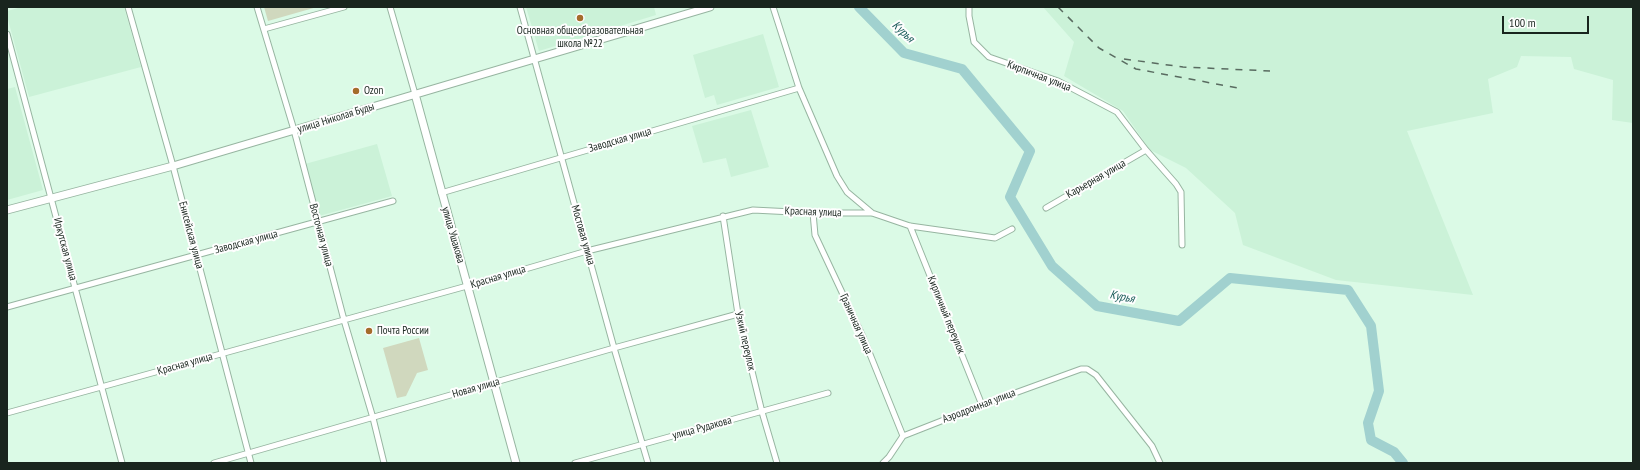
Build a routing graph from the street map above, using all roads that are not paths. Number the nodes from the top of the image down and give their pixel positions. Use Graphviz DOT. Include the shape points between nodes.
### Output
graph roads {
  1 [pos="128,7"];
  2 [pos="257,7"];
  3 [pos="344,7"];
  4 [pos="390,7"];
  5 [pos="520,7"];
  6 [pos="710,7"];
  7 [pos="773,7"];
  8 [pos="969,7"];
  9 [pos="264,29"];
  10 [pos="7,34"];
  11 [pos="534,59"];
  12 [pos="799,88"];
  13 [pos="415,94"];
  14 [pos="294,130"];
  15 [pos="1146,150"];
  16 [pos="561,158"];
  17 [pos="173,166"];
  18 [pos="441,192"];
  19 [pos="52,199"];
  20 [pos="393,201"];
  21 [pos="1046,208"];
  22 [pos="7,210"];
  23 [pos="813,213"];
  24 [pos="872,213"];
  25 [pos="723,216"];
  26 [pos="318,222"];
  27 [pos="910,226"];
  28 [pos="1012,230"];
  29 [pos="1182,245"];
  30 [pos="587,250"];
  31 [pos="196,255"];
  32 [pos="467,286"];
  33 [pos="75,289"];
  34 [pos="7,307"];
  35 [pos="738,314"];
  36 [pos="344,320"];
  37 [pos="614,348"];
  38 [pos="222,354"];
  39 [pos="494,383"];
  40 [pos="101,387"];
  41 [pos="828,393"];
  42 [pos="982,404"];
  43 [pos="762,412"];
  44 [pos="7,413"];
  45 [pos="373,418"];
  46 [pos="902,436"];
  47 [pos="643,444"];
  48 [pos="249,454"];
  49 [pos="122,463"];
  50 [pos="214,463"];
  51 [pos="251,463"];
  52 [pos="384,463"];
  53 [pos="516,463"];
  54 [pos="575,463"];
  55 [pos="648,463"];
  56 [pos="778,463"];
  57 [pos="882,463"];
  58 [pos="1160,463"];
  1 -- 17 [label="street, Енисейская улица"];
  2 -- 9 [label="street, Восточная улица"];
  3 -- 9 [label="street"];
  4 -- 13 [label="street, улица Ушакова"];
  5 -- 11 [label="street, Мостовая улица"];
  6 -- 11 [label="street, улица Николая Буды"];
  7 -- 12 [label="street"];
  8 -- 15 [label="street, Кирпичная улица" via="974,42 988,57 1058,81 1117,112"];
  9 -- 14 [label="street, Восточная улица"];
  10 -- 19 [label="street, Иркутская улица"];
  11 -- 13 [label="street, улица Николая Буды"];
  11 -- 16 [label="street, Мостовая улица"];
  12 -- 16 [label="street, Заводская улица"];
  12 -- 24 [label="street" via="842,185"];
  13 -- 14 [label="street, улица Николая Буды"];
  13 -- 18 [label="street, улица Ушакова"];
  14 -- 17 [label="street, улица Николая Буды"];
  14 -- 26 [label="street, Восточная улица"];
  15 -- 21 [label="street, Карьерная улица"];
  15 -- 29 [label="street, Кирпичная улица" via="1181,192"];
  16 -- 18 [label="street, Заводская улица"];
  16 -- 30 [label="street, Мостовая улица"];
  17 -- 19 [label="street, улица Николая Буды"];
  17 -- 31 [label="street, Енисейская улица"];
  18 -- 32 [label="street, улица Ушакова"];
  19 -- 22 [label="street, улица Николая Буды"];
  19 -- 33 [label="street, Иркутская улица"];
  20 -- 26 [label="street, Заводская улица"];
  23 -- 24 [label="street, Красная улица"];
  23 -- 25 [label="street, Красная улица" via="763,209"];
  23 -- 46 [label="street, Граничная улица" via="815,235 863,337"];
  24 -- 27 [label="street, Красная улица"];
  25 -- 30 [label="street, Красная улица"];
  25 -- 35 [label="street, Узкий переулок"];
  26 -- 31 [label="street, Заводская улица"];
  26 -- 36 [label="street, Восточная улица"];
  27 -- 28 [label="street, Красная улица" via="995,238"];
  27 -- 42 [label="street, Кирпичный переулок"];
  30 -- 32 [label="street, Красная улица"];
  30 -- 37 [label="street, Мостовая улица"];
  31 -- 33 [label="street, Заводская улица"];
  31 -- 38 [label="street, Енисейская улица"];
  32 -- 36 [label="street, Красная улица"];
  32 -- 39 [label="street, улица Ушакова"];
  33 -- 34 [label="street, Заводская улица"];
  33 -- 40 [label="street, Иркутская улица"];
  35 -- 37 [label="street, Новая улица"];
  35 -- 43 [label="street, Узкий переулок"];
  36 -- 38 [label="street, Красная улица"];
  36 -- 45 [label="street, Восточная улица"];
  37 -- 39 [label="street, Новая улица"];
  37 -- 47 [label="street, Мостовая улица"];
  38 -- 40 [label="street, Красная улица"];
  38 -- 48 [label="street, Енисейская улица"];
  39 -- 45 [label="street, Новая улица"];
  39 -- 53 [label="street, улица Ушакова"];
  40 -- 44 [label="street, Красная улица"];
  40 -- 49 [label="street, Иркутская улица"];
  41 -- 43 [label="street, улица Рудакова"];
  42 -- 46 [label="street, Аэродромная улица"];
  42 -- 58 [label="street, Аэродромная улица" via="1087,369 1096,375 1132,420 1152,446"];
  43 -- 47 [label="street, улица Рудакова"];
  43 -- 56 [label="street, Узкий переулок"];
  45 -- 48 [label="street, Новая улица"];
  45 -- 52 [label="street, Восточная улица"];
  46 -- 57 [label="street" via="889,457"];
  47 -- 54 [label="street, улица Рудакова"];
  47 -- 55 [label="street, Мостовая улица"];
  48 -- 50 [label="street, Новая улица"];
  48 -- 51 [label="street, Енисейская улица"];
}
